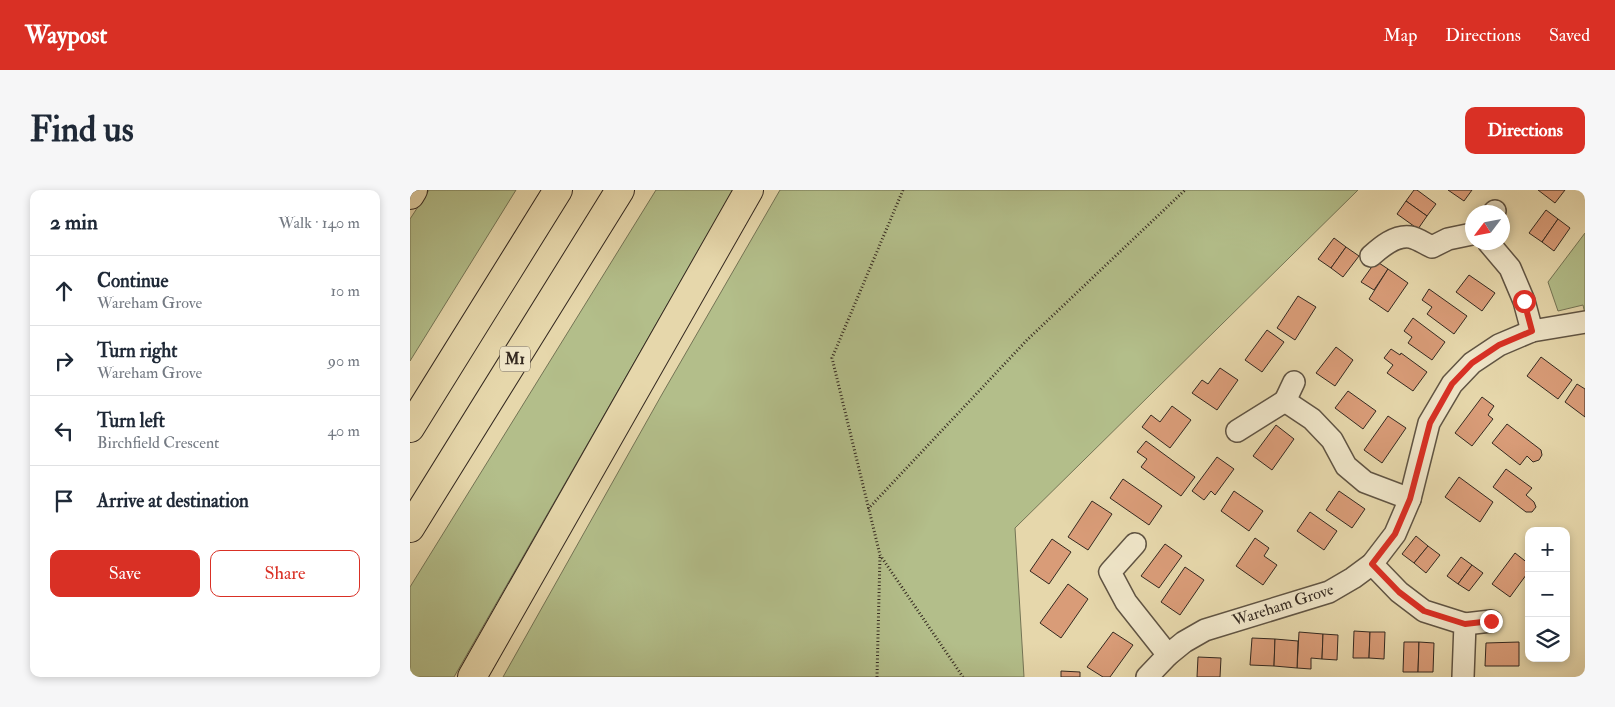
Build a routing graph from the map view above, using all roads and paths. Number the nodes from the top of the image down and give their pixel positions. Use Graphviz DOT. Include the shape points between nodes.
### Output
graph roads {
  1 [pos="413,190"];
  2 [pos="558,190"];
  3 [pos="620,190"];
  4 [pos="749,190"];
  5 [pos="903,190"];
  6 [pos="1184,190"];
  7 [pos="410,194"];
  8 [pos="1465,235"];
  9 [pos="1495,250"];
  10 [pos="1371,256"];
  11 [pos="1585,322"];
  12 [pos="1532,331"];
  13 [pos="1294,382"];
  14 [pos="1285,401"];
  15 [pos="410,428"];
  16 [pos="1236,430"];
  17 [pos="1410,499"];
  18 [pos="868,510"];
  19 [pos="410,528"];
  20 [pos="1135,544"];
  21 [pos="880,554"];
  22 [pos="1372,564"];
  23 [pos="1491,621"];
  24 [pos="1465,624"];
  25 [pos="1168,655"];
  26 [pos="472,677"];
  27 [pos="877,677"];
  28 [pos="962,677"];
  29 [pos="1147,677"];
  30 [pos="1463,677"];
  1 -- 7 [label="highway"];
  2 -- 15 [label="highway"];
  3 -- 19 [label="highway, M1"];
  4 -- 26 [label="highway"];
  5 -- 18 [label="path" via="832,358"];
  6 -- 18 [label="path" via="1028,340"];
  8 -- 10 [label="street" via="1432,247 1409,237 1391,241"];
  9 -- 12 [label="street" via="1510,268"];
  11 -- 12 [label="street, Wareham Grove"];
  12 -- 17 [label="street, Wareham Grove" via="1499,345 1472,363 1452,384 1430,423"];
  13 -- 14 [label="street"];
  14 -- 16 [label="street"];
  14 -- 17 [label="street" via="1312,420 1332,440 1346,466 1365,482"];
  17 -- 22 [label="street, Wareham Grove" via="1395,534"];
  18 -- 21 [label="path"];
  20 -- 25 [label="street" via="1110,572 1126,602"];
  21 -- 27 [label="path"];
  21 -- 28 [label="path"];
  22 -- 24 [label="street" via="1399,592 1424,611"];
  22 -- 25 [label="street, Wareham Grove" via="1329,592 1205,630"];
  23 -- 24 [label="street"];
  24 -- 30 [label="street"];
  25 -- 29 [label="street, Wareham Grove"];
}
